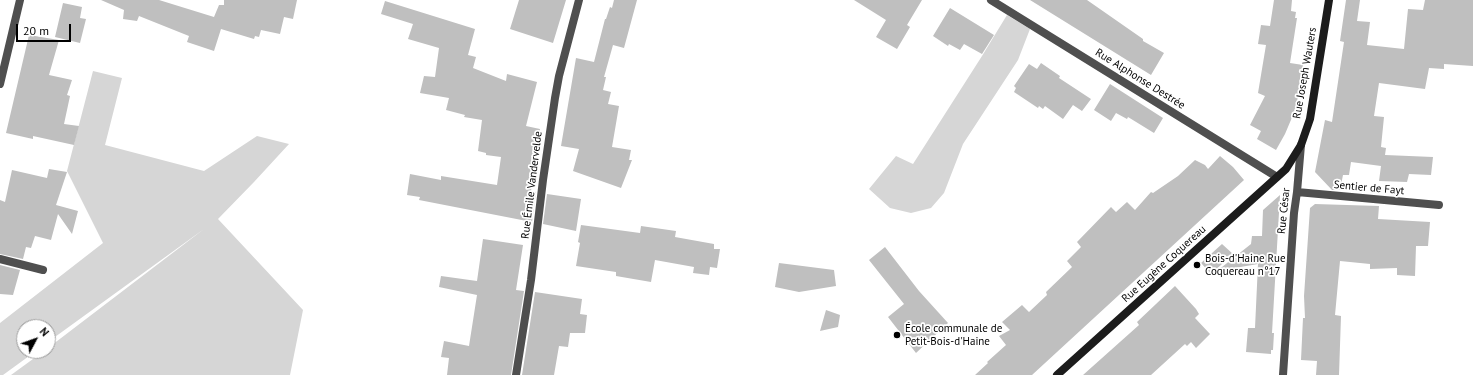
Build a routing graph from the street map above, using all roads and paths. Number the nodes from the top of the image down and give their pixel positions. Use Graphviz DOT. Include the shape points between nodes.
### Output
graph roads {
  1 [pos="20,0"];
  2 [pos="579,0"];
  3 [pos="991,0"];
  4 [pos="1329,0"];
  5 [pos="0,84"];
  6 [pos="1301,145"];
  7 [pos="1286,169"];
  8 [pos="1277,177"];
  9 [pos="1297,192"];
  10 [pos="1439,205"];
  11 [pos="0,259"];
  12 [pos="43,270"];
  13 [pos="516,375"];
  14 [pos="1057,375"];
  15 [pos="1283,375"];
  1 -- 5 [label="street"];
  2 -- 13 [label="street, Rue Émile Vandervelde" via="555,98"];
  3 -- 8 [label="street, Rue Alphonse Destrée"];
  4 -- 6 [label="street, Rue Joseph Wauters" via="1310,119"];
  6 -- 7 [label="street, Rue Joseph Wauters"];
  6 -- 9 [label="street, Rue César"];
  7 -- 8 [label="street, Rue Eugène Coquereau"];
  8 -- 14 [label="street, Rue Eugène Coquereau"];
  9 -- 10 [label="street, Sentier de Fayt"];
  9 -- 15 [label="street, Rue César"];
  11 -- 12 [label="street"];
}
